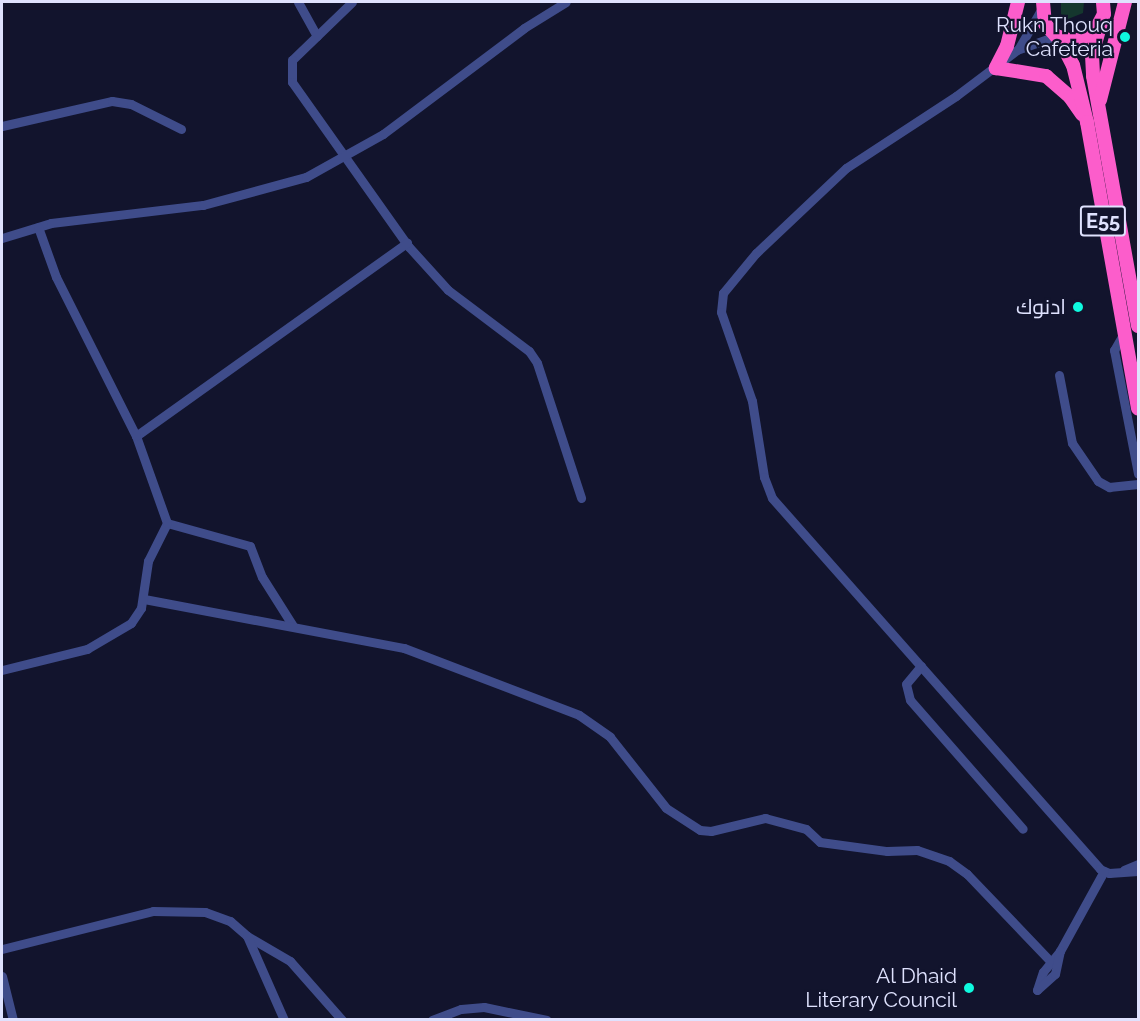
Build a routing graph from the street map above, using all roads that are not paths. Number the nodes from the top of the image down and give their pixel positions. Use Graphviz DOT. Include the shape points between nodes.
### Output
graph roads {
  1 [pos="298,2"];
  2 [pos="352,2"];
  3 [pos="566,2"];
  4 [pos="1018,2"];
  5 [pos="1125,2"];
  6 [pos="1042,4"];
  7 [pos="1104,10"];
  8 [pos="317,36"];
  9 [pos="1058,37"];
  10 [pos="1017,50"];
  11 [pos="996,68"];
  12 [pos="1098,111"];
  13 [pos="1087,122"];
  14 [pos="2,126"];
  15 [pos="182,129"];
  16 [pos="346,158"];
  17 [pos="38,227"];
  18 [pos="2,238"];
  19 [pos="407,243"];
  20 [pos="1138,326"];
  21 [pos="1124,333"];
  22 [pos="1059,375"];
  23 [pos="1138,408"];
  24 [pos="136,436"];
  25 [pos="1138,474"];
  26 [pos="1138,484"];
  27 [pos="581,498"];
  28 [pos="166,523"];
  29 [pos="144,598"];
  30 [pos="293,626"];
  31 [pos="921,666"];
  32 [pos="2,670"];
  33 [pos="1023,829"];
  34 [pos="1138,864"];
  35 [pos="1104,871"];
  36 [pos="1122,871"];
  37 [pos="1138,871"];
  38 [pos="247,936"];
  39 [pos="2,949"];
  40 [pos="1060,951"];
  41 [pos="1050,961"];
  42 [pos="2,975"];
  43 [pos="13,1020"];
  44 [pos="284,1020"];
  45 [pos="342,1020"];
  46 [pos="432,1020"];
  47 [pos="547,1020"];
  1 -- 8 [label="street"];
  2 -- 8 [label="street"];
  3 -- 16 [label="street"];
  4 -- 11 [label="highway" via="1007,46"];
  5 -- 12 [label="highway"];
  6 -- 9 [label="highway" via="1045,24"];
  6 -- 10 [label="street"];
  7 -- 9 [label="highway" via="1078,40"];
  7 -- 12 [label="highway, E55" via="1092,55"];
  8 -- 16 [label="street" via="292,60 289,75"];
  9 -- 10 [label="street"];
  9 -- 13 [label="highway, E55" via="1073,65"];
  10 -- 11 [label="street"];
  11 -- 13 [label="highway" via="1046,76 1070,97"];
  11 -- 31 [label="street" via="846,168 756,253 723,293 721,303 724,331 753,408 768,491"];
  12 -- 20 [label="highway, E55"];
  13 -- 21 [label="highway, E55"];
  14 -- 15 [label="street" via="112,100 131,104"];
  16 -- 17 [label="street" via="261,192 203,205"];
  16 -- 19 [label="street"];
  17 -- 18 [label="street"];
  17 -- 24 [label="street" via="56,277"];
  19 -- 24 [label="street"];
  19 -- 27 [label="street" via="448,290 530,351"];
  21 -- 23 [label="highway, E55"];
  21 -- 25 [label="street" via="1114,350"];
  22 -- 26 [label="street" via="1072,443 1098,481 1109,487"];
  24 -- 28 [label="street"];
  28 -- 29 [label="street" via="148,561"];
  28 -- 30 [label="street" via="250,546 262,578"];
  29 -- 30 [label="street"];
  29 -- 32 [label="street" via="131,623 102,643 62,657"];
  30 -- 41 [label="street" via="404,648 579,715 610,737 666,808 700,830 711,831 755,818 774,819 806,829 820,842 887,851 916,850 954,862"];
  31 -- 33 [label="street" via="906,684 910,700"];
  31 -- 35 [label="street"];
  34 -- 36 [label="street"];
  35 -- 36 [label="street"];
  35 -- 40 [label="street"];
  36 -- 37 [label="street"];
  38 -- 39 [label="street" via="235,924 215,915 171,909"];
  38 -- 44 [label="street"];
  38 -- 45 [label="street" via="290,961"];
  40 -- 41 [label="street"];
  40 -- 41 [label="street" via="1055,974 1037,990"];
  42 -- 43 [label="street"];
  46 -- 47 [label="street" via="461,1009 484,1007"];
}
